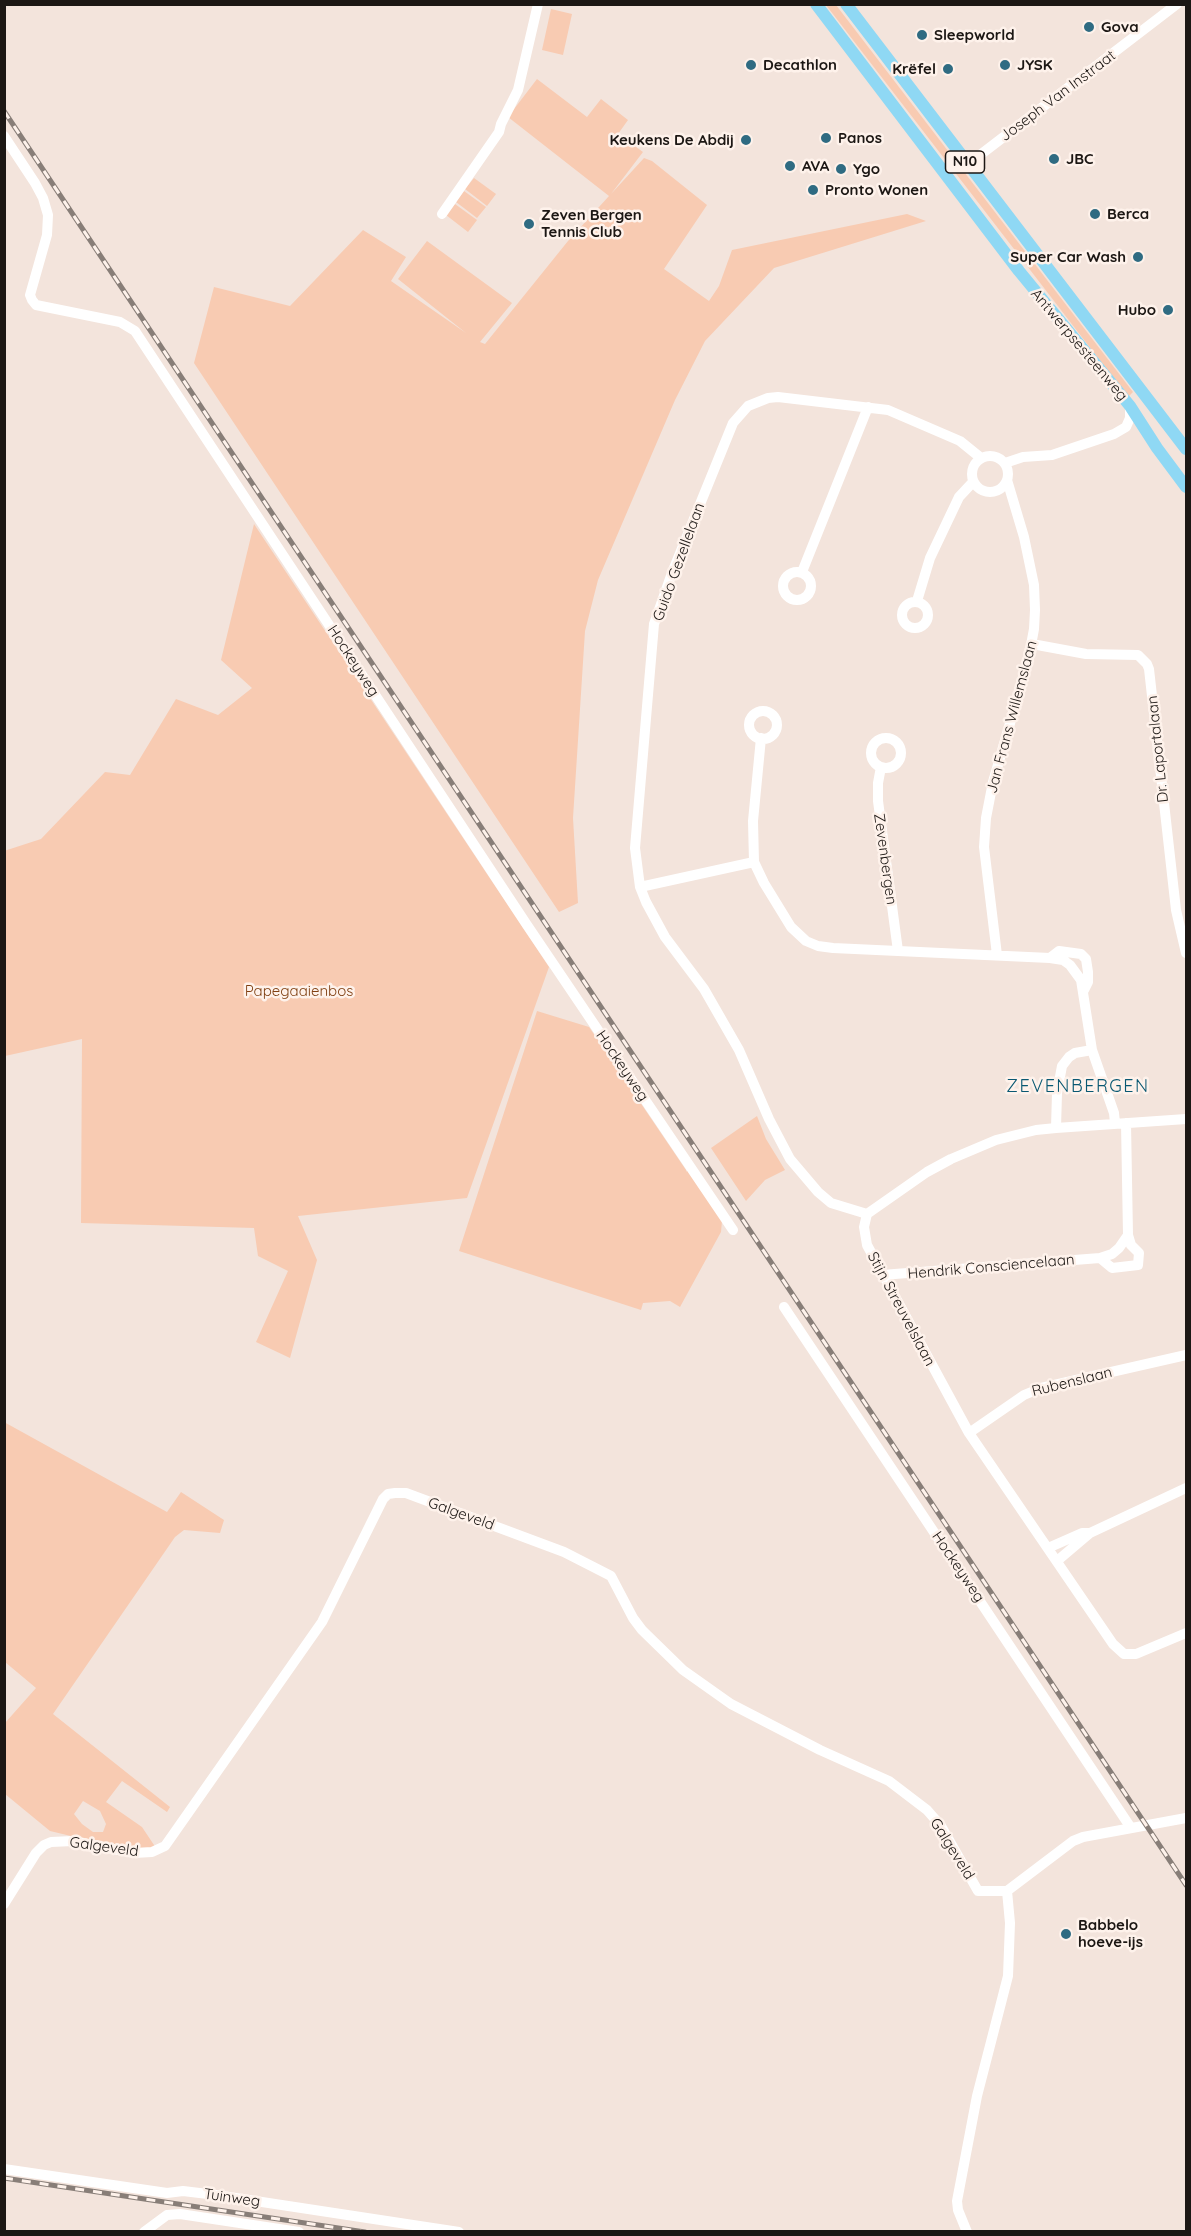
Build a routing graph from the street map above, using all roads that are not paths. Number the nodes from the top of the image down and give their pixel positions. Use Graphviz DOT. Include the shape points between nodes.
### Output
graph roads {
  1 [pos="538,4"];
  2 [pos="816,4"];
  3 [pos="846,4"];
  4 [pos="1177,4"];
  5 [pos="4,136"];
  6 [pos="968,165"];
  7 [pos="442,214"];
  8 [pos="1130,406"];
  9 [pos="868,407"];
  10 [pos="1126,427"];
  11 [pos="1147,430"];
  12 [pos="1186,449"];
  13 [pos="981,458"];
  14 [pos="1005,463"];
  15 [pos="1007,480"];
  16 [pos="973,482"];
  17 [pos="1186,487"];
  18 [pos="802,572"];
  19 [pos="917,601"];
  20 [pos="1032,644"];
  21 [pos="761,738"];
  22 [pos="881,767"];
  23 [pos="754,862"];
  24 [pos="640,887"];
  25 [pos="898,951"];
  26 [pos="1186,953"];
  27 [pos="997,955"];
  28 [pos="1050,958"];
  29 [pos="1084,990"];
  30 [pos="1092,1050"];
  31 [pos="1186,1119"];
  32 [pos="1120,1123"];
  33 [pos="1056,1128"];
  34 [pos="867,1214"];
  35 [pos="733,1230"];
  36 [pos="1128,1235"];
  37 [pos="1100,1258"];
  38 [pos="882,1275"];
  39 [pos="784,1307"];
  40 [pos="1186,1355"];
  41 [pos="969,1433"];
  42 [pos="1186,1488"];
  43 [pos="1090,1533"];
  44 [pos="1048,1548"];
  45 [pos="1057,1561"];
  46 [pos="1186,1633"];
  47 [pos="1186,1818"];
  48 [pos="1131,1828"];
  49 [pos="1007,1891"];
  50 [pos="4,1904"];
  51 [pos="4,2169"];
  52 [pos="144,2232"];
  53 [pos="299,2232"];
  54 [pos="459,2232"];
  55 [pos="967,2232"];
  1 -- 7 [label="street" via="518,90 499,132"];
  2 -- 8 [label="main road, Antwerpsesteenweg / N10" via="1019,271"];
  3 -- 6 [label="main road, Antwerpsesteenweg / N10"];
  4 -- 6 [label="street, Joseph Van Instraat"];
  5 -- 35 [label="street, Hockeyweg" via="36,183 48,215 32,300 120,322 135,331"];
  6 -- 12 [label="main road, Antwerpsesteenweg / N10"];
  8 -- 10 [label="street"];
  8 -- 11 [label="main road, Antwerpsesteenweg / N10"];
  9 -- 13 [label="street, Guido Gezellelaan" via="888,410 931,427 960,441"];
  9 -- 18 [label="street"];
  9 -- 24 [label="street, Guido Gezellelaan" via="768,398 748,406 732,423 654,624 635,848"];
  10 -- 11 [label="street"];
  10 -- 14 [label="street, Guido Gezellelaan" via="1079,448"];
  11 -- 17 [label="main road, Antwerpsesteenweg / N10"];
  13 -- 14 [label="street, Guido Gezellelaan" via="993,456"];
  13 -- 16 [label="street" via="973,467"];
  14 -- 15 [label="street"];
  15 -- 16 [label="street" via="993,493 984,492"];
  15 -- 20 [label="street, Jan Frans Willemslaan" via="1034,585"];
  16 -- 19 [label="street" via="959,497 930,558"];
  20 -- 26 [label="street, Dr. Laportalaan" via="1086,654 1137,655 1147,664 1176,910"];
  20 -- 27 [label="street, Jan Frans Willemslaan" via="986,818 984,847"];
  21 -- 23 [label="street" via="753,821"];
  22 -- 25 [label="street, Zevenbergen" via="878,801"];
  23 -- 24 [label="street"];
  23 -- 25 [label="street" via="791,927 806,941 833,948"];
  24 -- 34 [label="street" via="654,919 704,990 739,1050 790,1159 831,1203"];
  25 -- 27 [label="street"];
  27 -- 28 [label="street"];
  28 -- 29 [label="street" via="1070,965 1078,973"];
  28 -- 29 [label="street" via="1059,951 1081,954 1088,972"];
  29 -- 30 [label="street"];
  30 -- 32 [label="street"];
  30 -- 33 [label="street" via="1075,1053 1062,1066"];
  31 -- 32 [label="street"];
  32 -- 33 [label="street"];
  32 -- 36 [label="street, Hendrik Consciencelaan"];
  33 -- 34 [label="street" via="1017,1134 975,1147 927,1172"];
  34 -- 38 [label="street, Stijn Streuvelslaan" via="867,1245"];
  36 -- 37 [label="street" via="1119,1248"];
  36 -- 37 [label="street, Hendrik Consciencelaan" via="1139,1253 1138,1265 1112,1268"];
  37 -- 38 [label="street, Hendrik Consciencelaan"];
  38 -- 41 [label="street, Stijn Streuvelslaan"];
  39 -- 48 [label="street, Hockeyweg"];
  40 -- 41 [label="street, Rubenslaan" via="1041,1388 1024,1395"];
  41 -- 44 [label="street, Stijn Streuvelslaan"];
  42 -- 43 [label="street"];
  43 -- 44 [label="street"];
  43 -- 45 [label="street"];
  44 -- 45 [label="street, Stijn Streuvelslaan"];
  45 -- 46 [label="street, Stijn Streuvelslaan" via="1113,1644 1124,1654 1136,1654"];
  47 -- 48 [label="street"];
  48 -- 49 [label="street" via="1073,1841"];
  49 -- 50 [label="street, Galgeveld" via="978,1891 935,1818 889,1781 731,1704 683,1670 642,1630 611,1576 564,1552 395,1492 383,1500 322,1622 165,1846 134,1853 73,1841 51,1842 36,1853"];
  49 -- 55 [label="street" via="1008,1976 977,2096 957,2201"];
  51 -- 54 [label="street, Tuinweg" via="167,2193 216,2195"];
  52 -- 53 [label="street, Tuinweg" via="167,2215 180,2214"];
}
